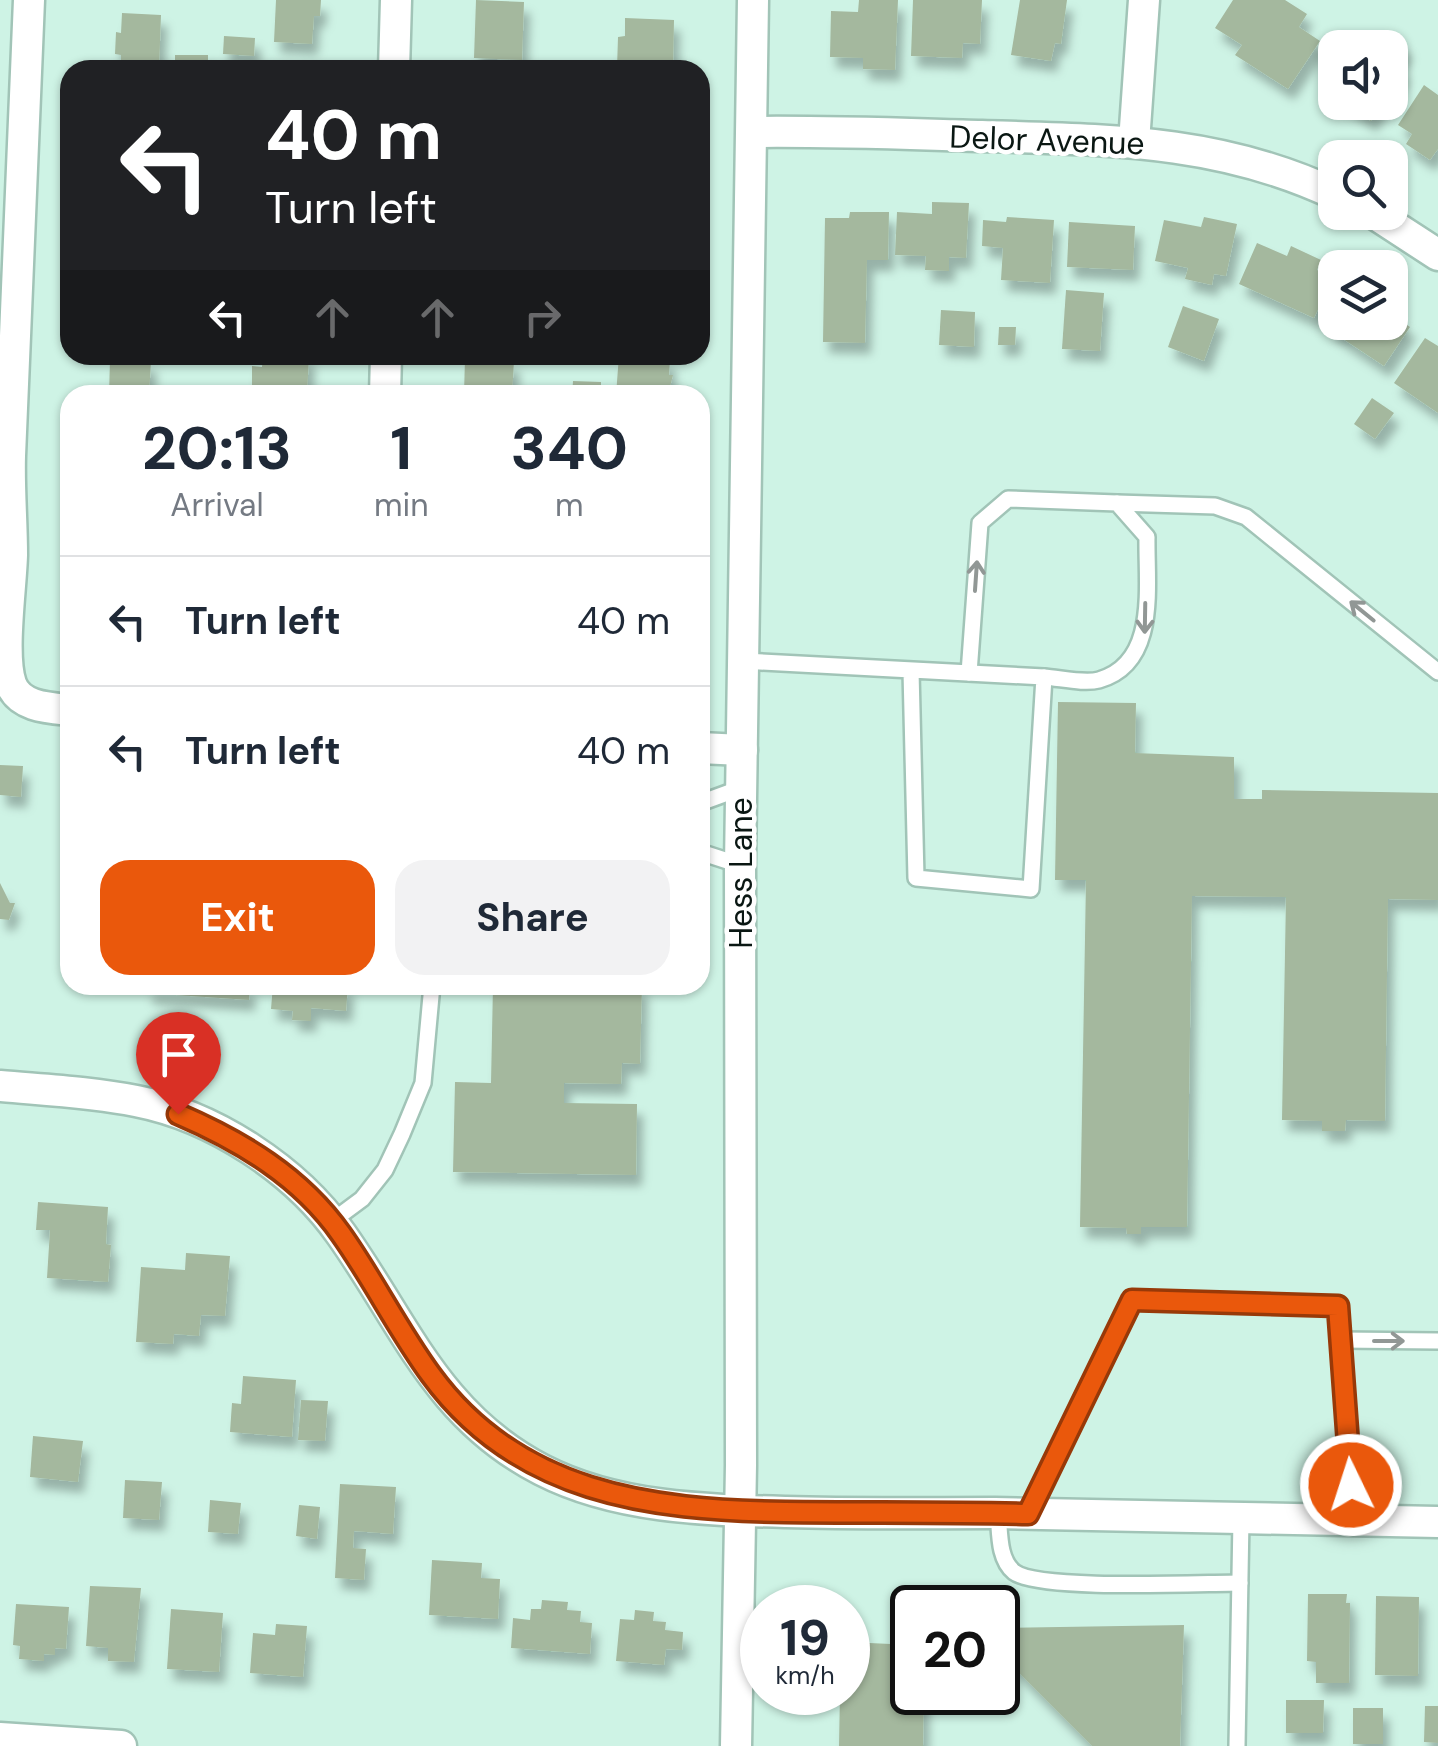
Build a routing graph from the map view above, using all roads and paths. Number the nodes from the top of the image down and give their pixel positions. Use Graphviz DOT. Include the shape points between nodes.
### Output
graph roads {
  1 [pos="29,0"];
  2 [pos="396,0"];
  3 [pos="753,0"];
  4 [pos="1144,0"];
  5 [pos="394,60"];
  6 [pos="752,132"];
  7 [pos="1134,142"];
  8 [pos="1318,186"];
  9 [pos="1400,230"];
  10 [pos="1438,255"];
  11 [pos="1117,503"];
  12 [pos="744,661"];
  13 [pos="912,671"];
  14 [pos="1438,672"];
  15 [pos="969,673"];
  16 [pos="1044,677"];
  17 [pos="60,708"];
  18 [pos="710,748"];
  19 [pos="742,750"];
  20 [pos="741,788"];
  21 [pos="710,799"];
  22 [pos="710,855"];
  23 [pos="740,865"];
  24 [pos="431,995"];
  25 [pos="0,1086"];
  26 [pos="331,1222"];
  27 [pos="1340,1340"];
  28 [pos="1438,1341"];
  29 [pos="740,1512"];
  30 [pos="1013,1514"];
  31 [pos="1240,1518"];
  32 [pos="1354,1521"];
  33 [pos="1438,1522"];
  34 [pos="1240,1583"];
  35 [pos="0,1738"];
  36 [pos="120,1746"];
  37 [pos="736,1746"];
  38 [pos="1237,1746"];
  1 -- 17 [label="street" via="8,665 18,697"];
  2 -- 5 [label="street"];
  3 -- 6 [label="street, Hess Lane"];
  4 -- 7 [label="street"];
  6 -- 7 [label="street, Delor Avenue"];
  6 -- 12 [label="street, Hess Lane"];
  7 -- 8 [label="street, Delor Avenue" via="1230,156"];
  9 -- 10 [label="street"];
  14 -- 11 [label="lane, one-way" via="1246,517 1215,506"];
  15 -- 11 [label="lane, one-way" via="980,524 1008,499"];
  11 -- 16 [label="lane, one-way" via="1147,536 1144,636 1129,663 1098,680"];
  12 -- 13 [label="lane"];
  12 -- 19 [label="street, Hess Lane"];
  13 -- 15 [label="lane"];
  13 -- 16 [label="lane" via="916,878 1031,889"];
  15 -- 16 [label="lane"];
  18 -- 19 [label="street"];
  19 -- 20 [label="street, Hess Lane"];
  20 -- 21 [label="lane"];
  20 -- 23 [label="street, Hess Lane"];
  22 -- 23 [label="lane"];
  23 -- 29 [label="street, Hess Lane"];
  24 -- 26 [label="lane" via="423,1083 402,1134 362,1199"];
  25 -- 26 [label="street" via="140,1102 178,1114 273,1165"];
  26 -- 29 [label="street" via="432,1377 518,1456 619,1497"];
  27 -- 28 [label="lane, one-way"];
  27 -- 30 [label="lane" via="1338,1306 1132,1300"];
  27 -- 32 [label="lane"];
  29 -- 30 [label="street"];
  29 -- 37 [label="street, Hess Lane"];
  30 -- 31 [label="street"];
  30 -- 34 [label="lane" via="1003,1558 1016,1574 1054,1582"];
  31 -- 32 [label="street"];
  31 -- 34 [label="lane"];
  32 -- 33 [label="street"];
  34 -- 38 [label="lane"];
  35 -- 36 [label="street"];
}
